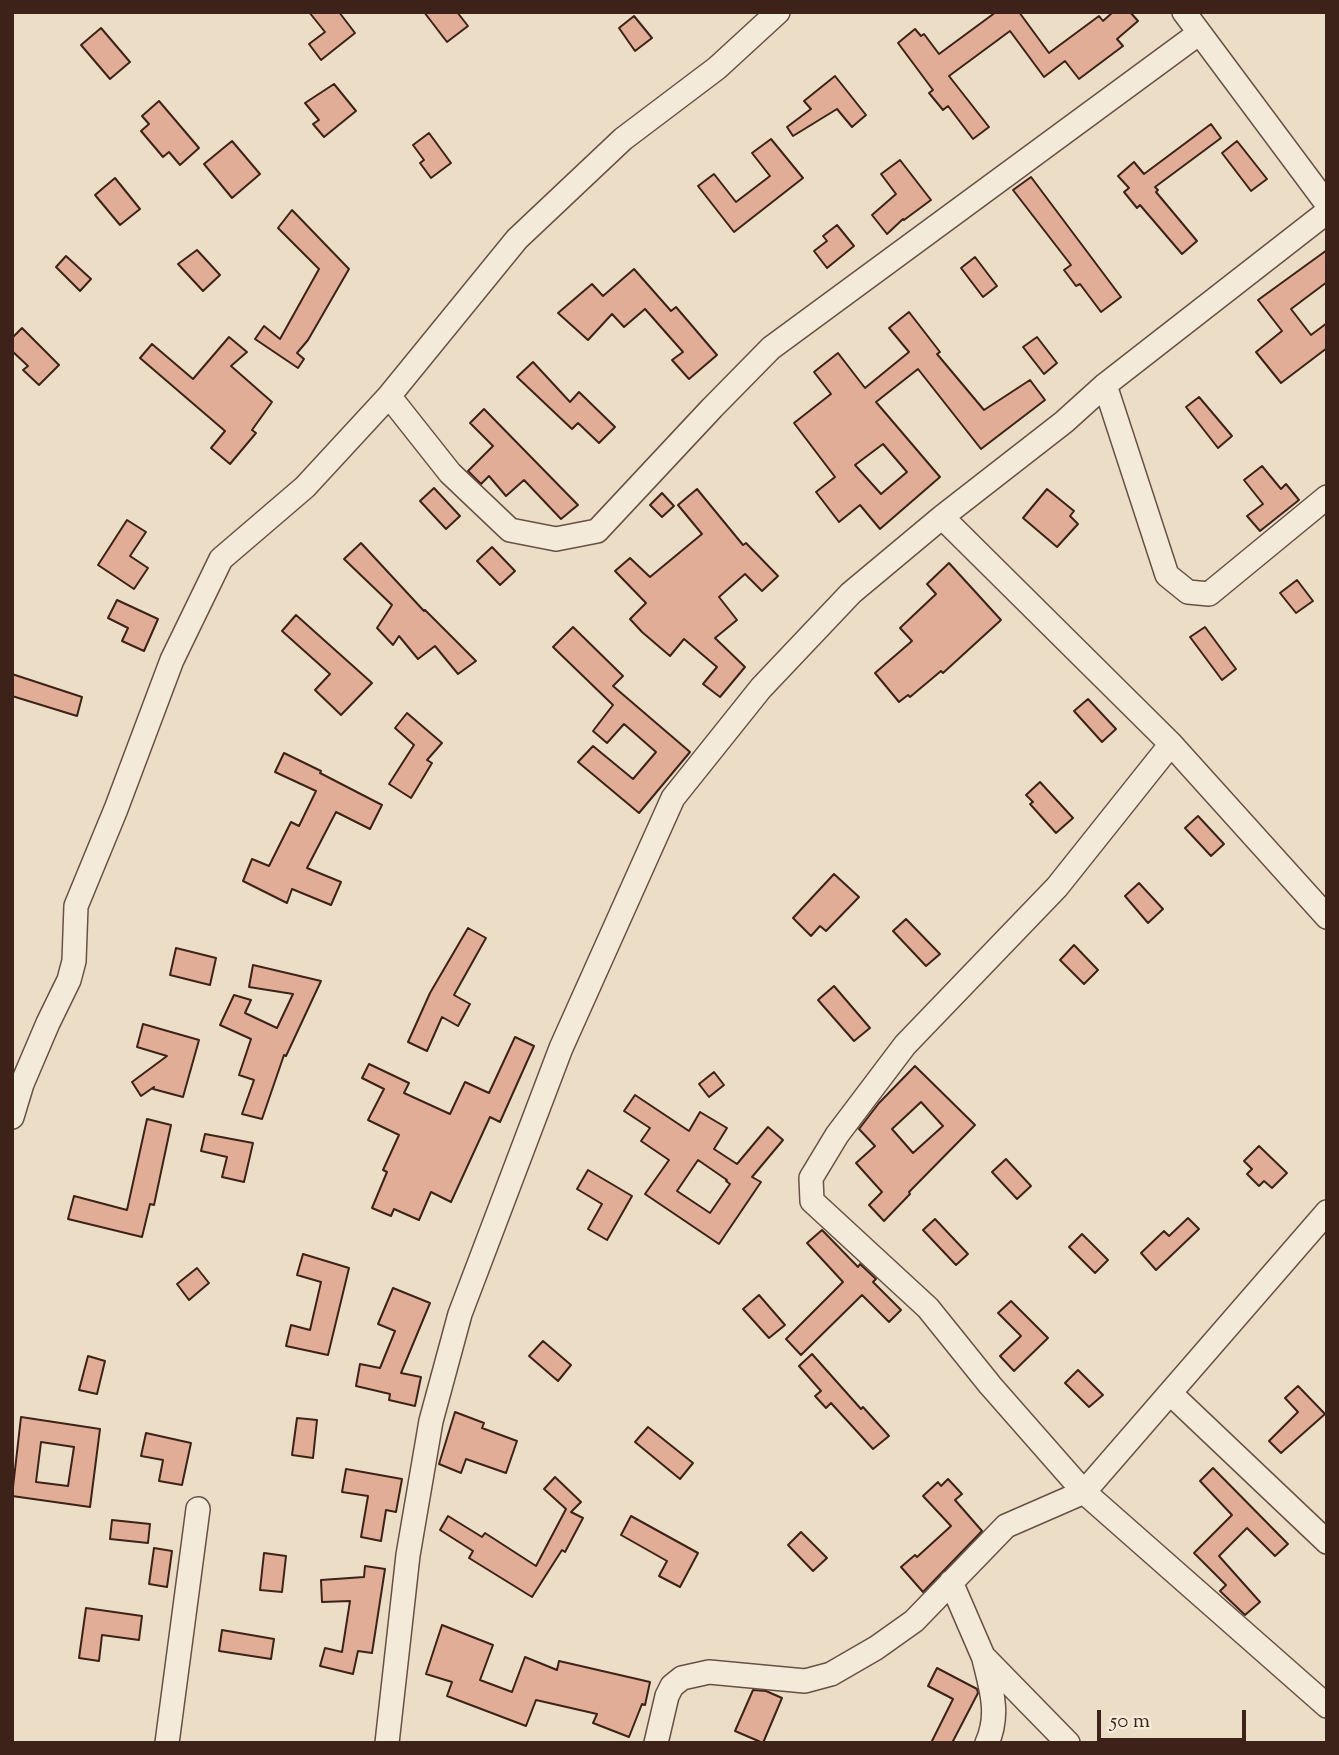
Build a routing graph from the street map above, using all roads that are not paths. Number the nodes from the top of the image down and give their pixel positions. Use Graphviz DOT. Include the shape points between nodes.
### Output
graph roads {
  1 [pos="778,12"];
  2 [pos="1184,12"];
  3 [pos="1198,34"];
  4 [pos="1327,204"];
  5 [pos="1327,212"];
  6 [pos="1105,385"];
  7 [pos="389,396"];
  8 [pos="1327,497"];
  9 [pos="942,517"];
  10 [pos="1171,744"];
  11 [pos="1327,917"];
  12 [pos="12,1117"];
  13 [pos="1327,1212"];
  14 [pos="1170,1393"];
  15 [pos="1084,1492"];
  16 [pos="198,1509"];
  17 [pos="1327,1542"];
  18 [pos="951,1582"];
  19 [pos="983,1656"];
  20 [pos="1327,1706"];
  21 [pos="167,1743"];
  22 [pos="387,1743"];
  23 [pos="656,1743"];
  24 [pos="987,1743"];
  25 [pos="1069,1743"];
  1 -- 7 [label="street" via="717,68 623,139 517,239"];
  2 -- 3 [label="street"];
  3 -- 4 [label="street"];
  3 -- 7 [label="street" via="771,348 597,531 556,539 510,530 450,473"];
  5 -- 6 [label="street"];
  6 -- 8 [label="street" via="1167,575 1188,592 1209,594"];
  6 -- 9 [label="street"];
  7 -- 12 [label="street" via="305,487 221,559 173,660 76,906 69,980"];
  9 -- 10 [label="street"];
  9 -- 22 [label="street" via="850,593 761,688 673,798 561,1048 460,1314 431,1421 408,1555"];
  10 -- 11 [label="street"];
  10 -- 15 [label="street" via="1057,887 905,1045 837,1135 811,1178 812,1201 928,1308"];
  13 -- 14 [label="street"];
  14 -- 15 [label="street"];
  14 -- 17 [label="street"];
  15 -- 18 [label="street" via="1006,1526"];
  15 -- 20 [label="street"];
  16 -- 21 [label="street"];
  18 -- 19 [label="street"];
  18 -- 23 [label="street" via="914,1621 831,1674 805,1681 709,1672 682,1678 667,1696"];
  19 -- 24 [label="street" via="995,1701 994,1728"];
  19 -- 25 [label="street"];
}
